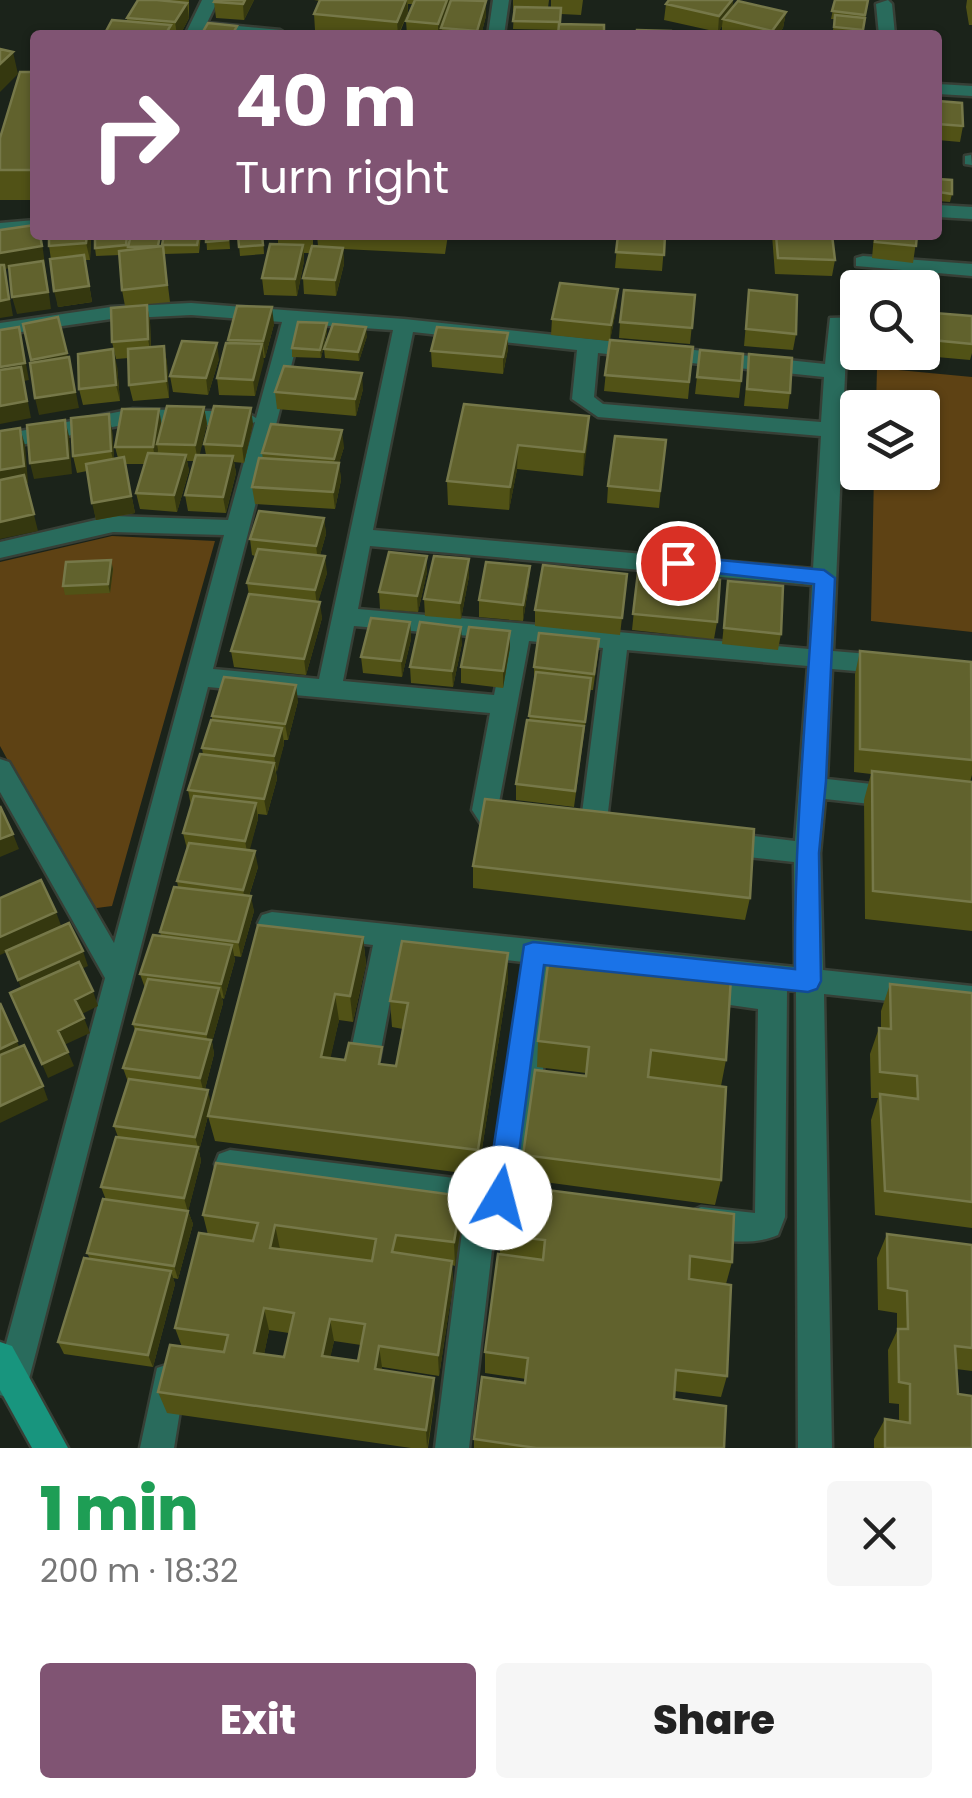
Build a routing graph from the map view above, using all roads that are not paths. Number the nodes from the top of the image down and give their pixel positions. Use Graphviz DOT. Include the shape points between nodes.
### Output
graph roads {
  1 [pos="210,0"];
  2 [pos="501,0"];
  3 [pos="884,4"];
  4 [pos="195,30"];
  5 [pos="497,30"];
  6 [pos="887,30"];
  7 [pos="942,89"];
  8 [pos="972,92"];
  9 [pos="942,210"];
  10 [pos="972,213"];
  11 [pos="30,226"];
  12 [pos="0,229"];
  13 [pos="862,262"];
  14 [pos="972,270"];
  15 [pos="293,318"];
  16 [pos="404,325"];
  17 [pos="0,329"];
  18 [pos="588,346"];
  19 [pos="840,349"];
  20 [pos="834,372"];
  21 [pos="266,419"];
  22 [pos="831,430"];
  23 [pos="0,442"];
  24 [pos="237,528"];
  25 [pos="361,537"];
  26 [pos="0,550"];
  27 [pos="824,578"];
  28 [pos="343,616"];
  29 [pos="518,632"];
  30 [pos="616,640"];
  31 [pos="818,658"];
  32 [pos="914,667"];
  33 [pos="198,677"];
  34 [pos="329,690"];
  35 [pos="504,705"];
  36 [pos="0,768"];
  37 [pos="814,788"];
  38 [pos="932,800"];
  39 [pos="528,822"];
  40 [pos="591,829"];
  41 [pos="690,840"];
  42 [pos="806,853"];
  43 [pos="272,923"];
  44 [pos="389,936"];
  45 [pos="533,953"];
  46 [pos="117,973"];
  47 [pos="808,981"];
  48 [pos="773,988"];
  49 [pos="972,998"];
  50 [pos="364,1060"];
  51 [pos="230,1164"];
  52 [pos="562,1206"];
  53 [pos="676,1219"];
  54 [pos="479,1224"];
  55 [pos="6,1370"];
  56 [pos="169,1380"];
  57 [pos="51,1448"];
  58 [pos="157,1448"];
  59 [pos="452,1448"];
  60 [pos="814,1448"];
  1 -- 4 [label="street"];
  2 -- 5 [label="street"];
  3 -- 6 [label="street"];
  7 -- 8 [label="street"];
  9 -- 10 [label="street"];
  11 -- 12 [label="street"];
  13 -- 14 [label="street"];
  15 -- 16 [label="street"];
  15 -- 17 [label="street" via="191,309 111,312"];
  15 -- 21 [label="street"];
  16 -- 18 [label="street"];
  16 -- 25 [label="street"];
  18 -- 20 [label="street"];
  18 -- 22 [label="street" via="582,399 598,410"];
  19 -- 20 [label="street"];
  20 -- 22 [label="street"];
  21 -- 23 [label="street" via="133,416"];
  21 -- 24 [label="street"];
  22 -- 27 [label="street"];
  24 -- 26 [label="street" via="113,524"];
  24 -- 33 [label="street"];
  25 -- 27 [label="street"];
  25 -- 28 [label="street"];
  27 -- 31 [label="street"];
  28 -- 29 [label="street"];
  28 -- 34 [label="street"];
  29 -- 30 [label="street"];
  29 -- 35 [label="street"];
  30 -- 31 [label="street"];
  30 -- 40 [label="street"];
  31 -- 32 [label="street"];
  31 -- 37 [label="street"];
  33 -- 34 [label="street"];
  33 -- 46 [label="street"];
  34 -- 35 [label="street"];
  35 -- 39 [label="street" via="485,810 497,820"];
  36 -- 46 [label="street"];
  37 -- 38 [label="street"];
  37 -- 42 [label="street"];
  41 -- 42 [label="street"];
  42 -- 47 [label="street"];
  43 -- 44 [label="street"];
  44 -- 45 [label="street"];
  44 -- 50 [label="street"];
  45 -- 48 [label="street"];
  45 -- 51 [label="street" via="500,1198"];
  46 -- 55 [label="street"];
  47 -- 48 [label="street"];
  47 -- 49 [label="street"];
  47 -- 60 [label="street"];
  48 -- 52 [label="street" via="554,974 539,979 516,1182 525,1202"];
  48 -- 53 [label="street" via="767,1225"];
  54 -- 59 [label="street"];
  55 -- 57 [label="street"];
  56 -- 58 [label="street"];
}
